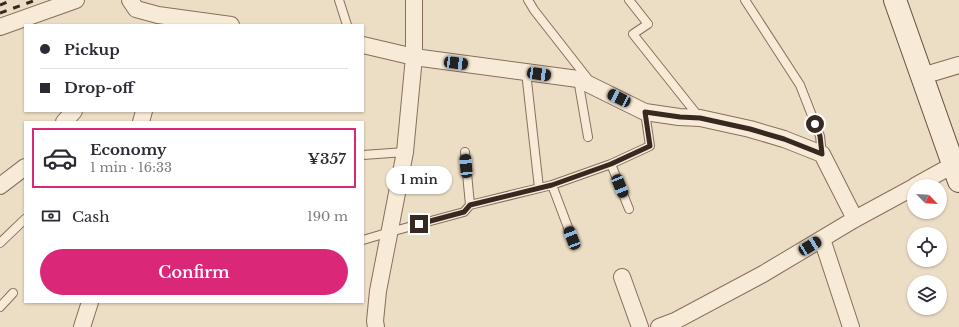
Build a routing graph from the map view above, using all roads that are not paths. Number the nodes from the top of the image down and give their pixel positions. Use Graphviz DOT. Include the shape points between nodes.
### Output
graph roads {
  1 [pos="76,0"];
  2 [pos="130,0"];
  3 [pos="339,0"];
  4 [pos="414,0"];
  5 [pos="528,0"];
  6 [pos="629,0"];
  7 [pos="745,0"];
  8 [pos="896,1"];
  9 [pos="160,20"];
  10 [pos="217,24"];
  11 [pos="347,24"];
  12 [pos="0,27"];
  13 [pos="364,45"];
  14 [pos="414,58"];
  15 [pos="955,69"];
  16 [pos="526,72"];
  17 [pos="922,76"];
  18 [pos="585,82"];
  19 [pos="73,112"];
  20 [pos="645,112"];
  21 [pos="700,118"];
  22 [pos="65,121"];
  23 [pos="588,136"];
  24 [pos="405,152"];
  25 [pos="465,152"];
  26 [pos="822,154"];
  27 [pos="364,155"];
  28 [pos="611,164"];
  29 [pos="24,168"];
  30 [pos="956,173"];
  31 [pos="937,179"];
  32 [pos="552,185"];
  33 [pos="0,186"];
  34 [pos="539,188"];
  35 [pos="907,190"];
  36 [pos="470,205"];
  37 [pos="629,209"];
  38 [pos="855,219"];
  39 [pos="24,220"];
  40 [pos="390,232"];
  41 [pos="572,238"];
  42 [pos="822,239"];
  43 [pos="364,240"];
  44 [pos="0,243"];
  45 [pos="622,277"];
  46 [pos="13,293"];
  47 [pos="90,303"];
  48 [pos="0,308"];
  49 [pos="82,327"];
  50 [pos="376,327"];
  51 [pos="640,327"];
  52 [pos="659,327"];
  53 [pos="851,327"];
  1 -- 12 [label="street"];
  2 -- 9 [label="street" via="136,9"];
  3 -- 11 [label="lane"];
  4 -- 14 [label="street"];
  5 -- 18 [label="lane"];
  6 -- 21 [label="lane" via="648,24 633,34"];
  7 -- 26 [label="lane" via="800,85 820,136"];
  8 -- 17 [label="street"];
  9 -- 10 [label="street"];
  13 -- 14 [label="street"];
  14 -- 16 [label="street"];
  14 -- 24 [label="street"];
  15 -- 17 [label="street"];
  16 -- 18 [label="street"];
  16 -- 34 [label="lane"];
  17 -- 30 [label="street"];
  18 -- 20 [label="street"];
  18 -- 23 [label="lane"];
  19 -- 22 [label="street"];
  20 -- 21 [label="street"];
  20 -- 28 [label="lane" via="650,146"];
  21 -- 26 [label="street" via="784,139"];
  24 -- 27 [label="lane"];
  24 -- 40 [label="street"];
  25 -- 36 [label="lane"];
  26 -- 38 [label="street"];
  28 -- 32 [label="lane"];
  28 -- 37 [label="lane"];
  29 -- 33 [label="street"];
  30 -- 31 [label="street"];
  32 -- 34 [label="lane"];
  32 -- 41 [label="lane"];
  34 -- 36 [label="lane"];
  35 -- 38 [label="street"];
  36 -- 40 [label="lane" via="464,212"];
  38 -- 42 [label="street"];
  39 -- 44 [label="lane"];
  40 -- 43 [label="lane"];
  40 -- 50 [label="street" via="378,291"];
  42 -- 52 [label="street" via="763,274"];
  42 -- 53 [label="street"];
  45 -- 51 [label="street"];
  46 -- 48 [label="lane"];
  47 -- 49 [label="street"];
}
